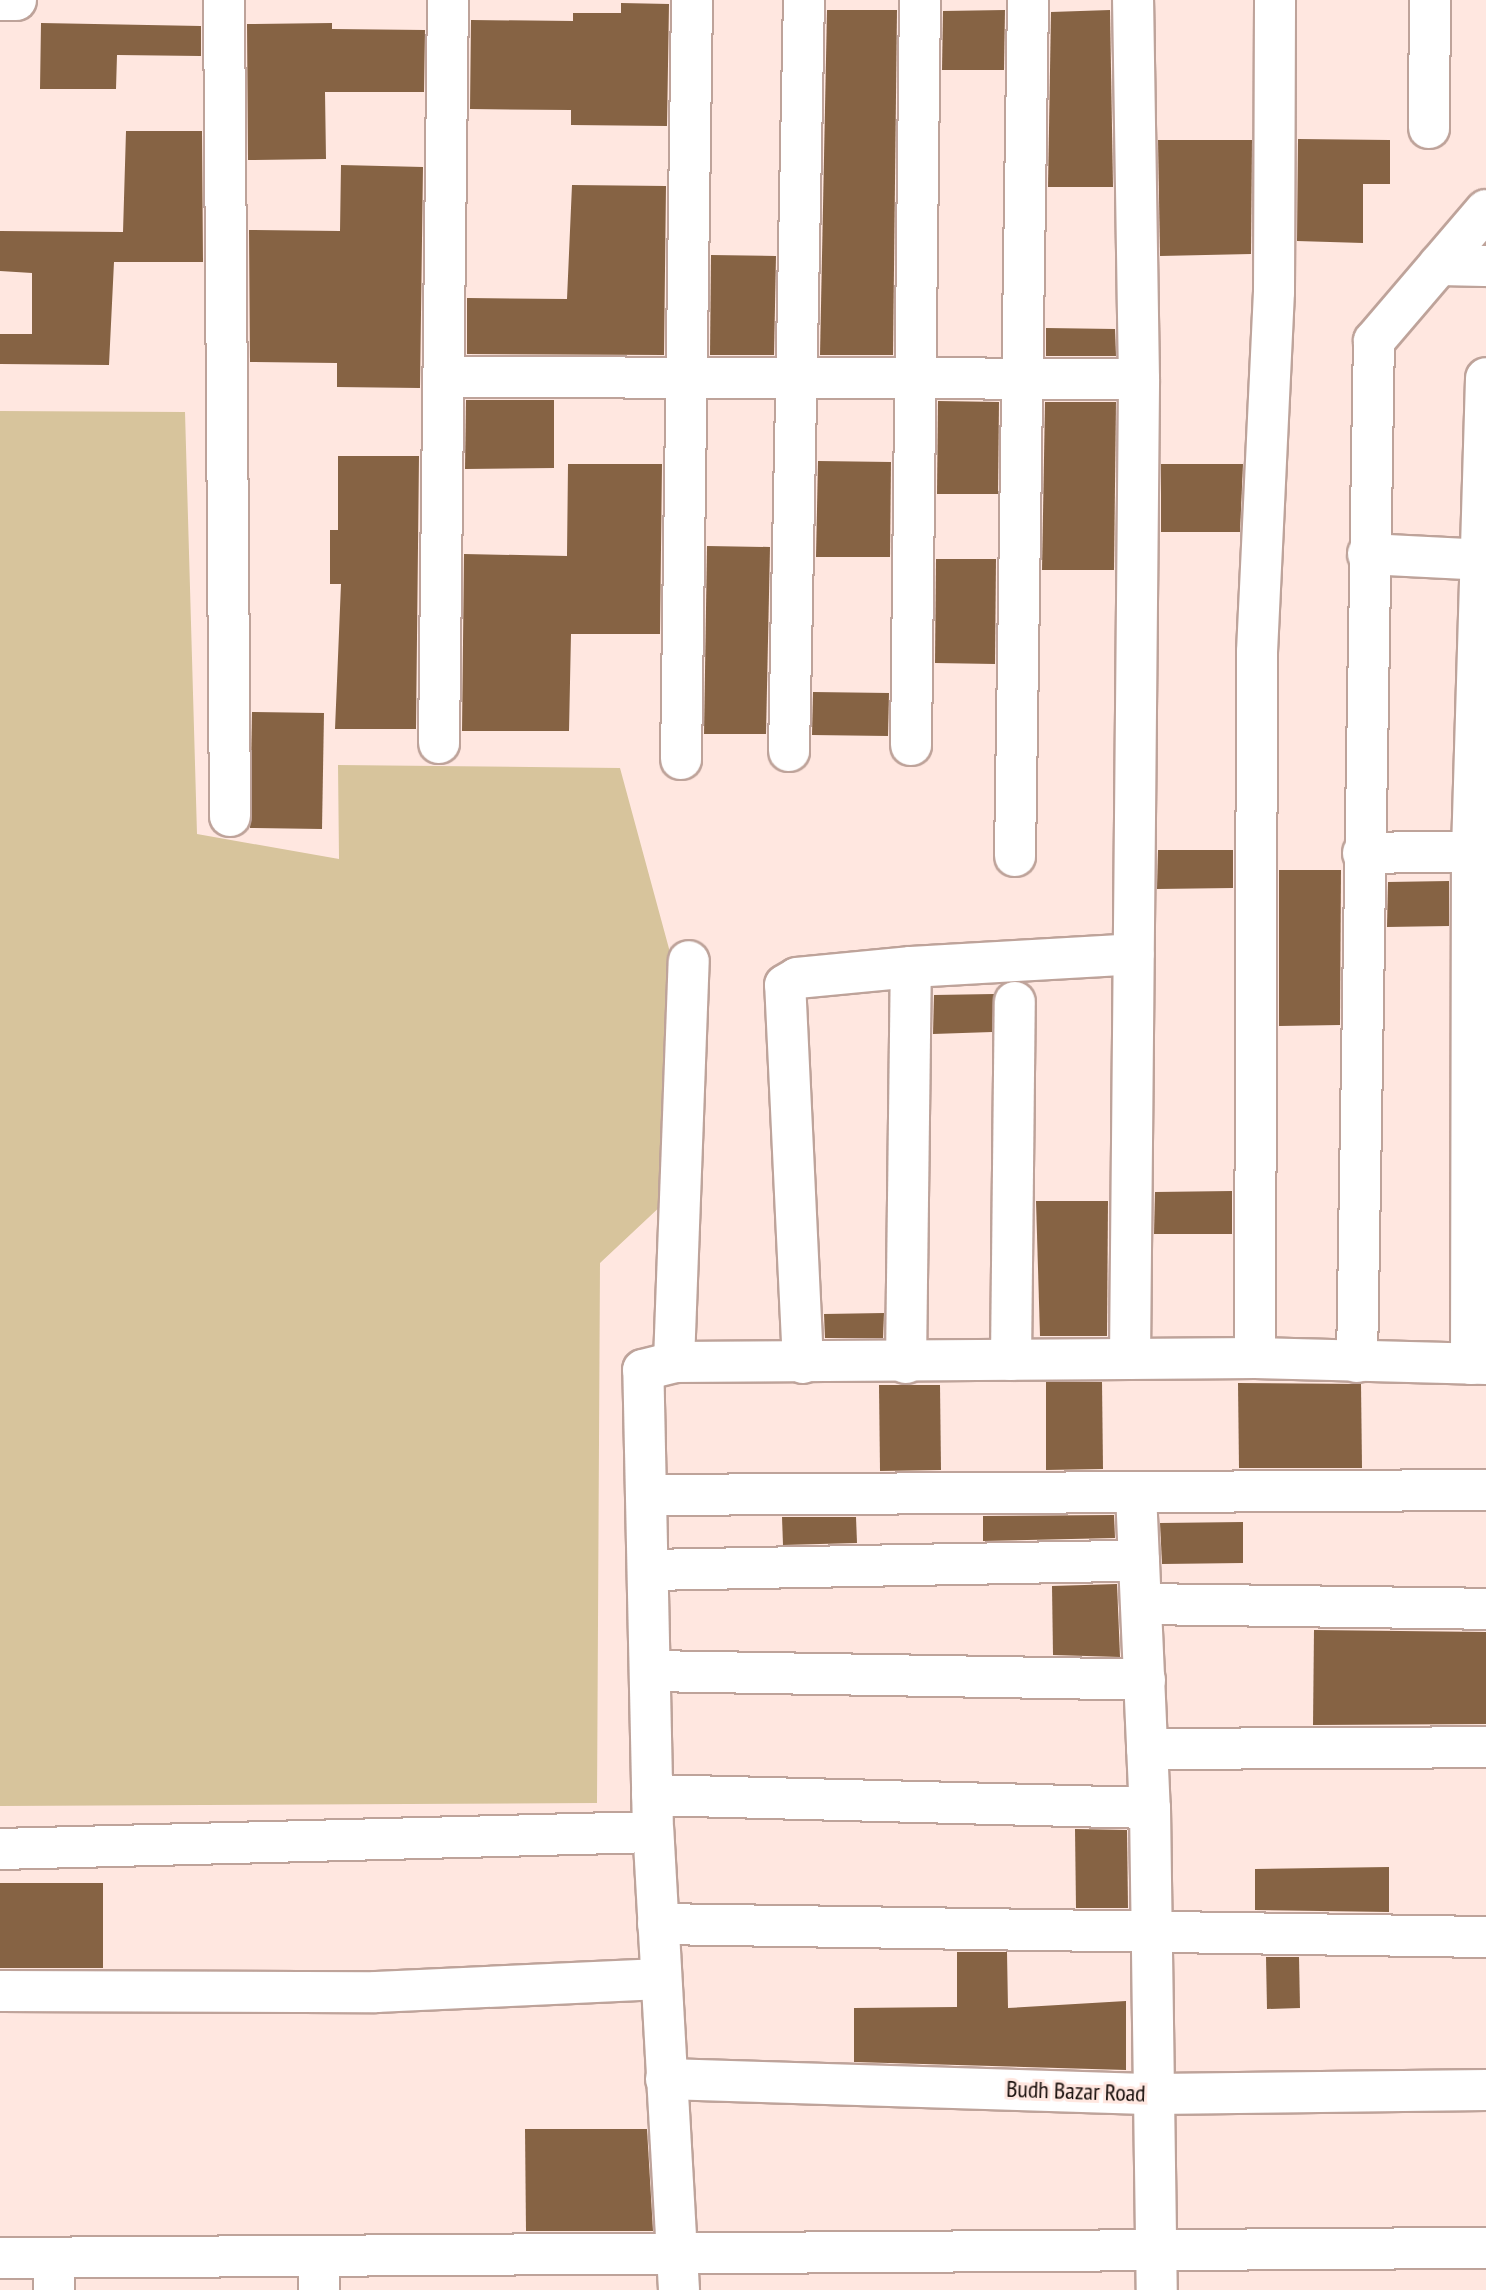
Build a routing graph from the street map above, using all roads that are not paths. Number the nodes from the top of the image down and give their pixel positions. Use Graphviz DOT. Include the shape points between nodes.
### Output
graph roads {
  1 [pos="0,0"];
  2 [pos="16,0"];
  3 [pos="224,0"];
  4 [pos="448,0"];
  5 [pos="692,0"];
  6 [pos="804,0"];
  7 [pos="920,0"];
  8 [pos="1028,0"];
  9 [pos="1133,0"];
  10 [pos="1275,0"];
  11 [pos="1430,0"];
  12 [pos="1429,128"];
  13 [pos="1486,210"];
  14 [pos="1439,265"];
  15 [pos="1486,266"];
  16 [pos="443,377"];
  17 [pos="687,378"];
  18 [pos="914,378"];
  19 [pos="1486,378"];
  20 [pos="1026,379"];
  21 [pos="1139,379"];
  22 [pos="797,380"];
  23 [pos="1368,554"];
  24 [pos="1483,560"];
  25 [pos="439,743"];
  26 [pos="911,745"];
  27 [pos="789,751"];
  28 [pos="681,759"];
  29 [pos="230,816"];
  30 [pos="1479,851"];
  31 [pos="1363,853"];
  32 [pos="1015,856"];
  33 [pos="1134,954"];
  34 [pos="689,961"];
  35 [pos="911,967"];
  36 [pos="1015,1002"];
  37 [pos="1255,1358"];
  38 [pos="1130,1359"];
  39 [pos="1011,1360"];
  40 [pos="674,1362"];
  41 [pos="1357,1362"];
  42 [pos="803,1363"];
  43 [pos="906,1363"];
  44 [pos="1478,1364"];
  45 [pos="1486,1490"];
  46 [pos="1136,1493"];
  47 [pos="646,1495"];
  48 [pos="1139,1561"];
  49 [pos="649,1570"];
  50 [pos="1141,1604"];
  51 [pos="1486,1609"];
  52 [pos="650,1671"];
  53 [pos="1145,1680"];
  54 [pos="1486,1747"];
  55 [pos="1147,1749"];
  56 [pos="1150,1808"];
  57 [pos="652,1813"];
  58 [pos="0,1849"];
  59 [pos="658,1924"];
  60 [pos="1151,1929"];
  61 [pos="1486,1937"];
  62 [pos="661,1979"];
  63 [pos="0,1991"];
  64 [pos="666,2079"];
  65 [pos="1486,2090"];
  66 [pos="1154,2094"];
  67 [pos="1486,2248"];
  68 [pos="1156,2251"];
  69 [pos="0,2258"];
  70 [pos="552,2272"];
  71 [pos="678,2272"];
  72 [pos="196,2273"];
  73 [pos="319,2273"];
  74 [pos="429,2273"];
  75 [pos="54,2274"];
  76 [pos="1157,2290"];
  1 -- 2 [label="street"];
  3 -- 29 [label="street"];
  4 -- 16 [label="street"];
  5 -- 17 [label="street"];
  6 -- 22 [label="street"];
  7 -- 18 [label="street"];
  8 -- 20 [label="street"];
  9 -- 21 [label="street"];
  10 -- 37 [label="street" via="1274,292 1257,652"];
  11 -- 12 [label="street"];
  13 -- 14 [label="street"];
  14 -- 15 [label="street"];
  14 -- 23 [label="street" via="1374,341"];
  16 -- 17 [label="street"];
  16 -- 25 [label="street"];
  17 -- 22 [label="street"];
  17 -- 28 [label="street"];
  18 -- 20 [label="street"];
  18 -- 22 [label="street"];
  18 -- 26 [label="street"];
  19 -- 24 [label="street"];
  20 -- 21 [label="street"];
  20 -- 32 [label="street"];
  21 -- 33 [label="street"];
  22 -- 27 [label="street"];
  23 -- 24 [label="street"];
  23 -- 31 [label="street"];
  24 -- 30 [label="street"];
  30 -- 31 [label="street"];
  30 -- 44 [label="street"];
  31 -- 41 [label="street"];
  33 -- 35 [label="street"];
  33 -- 38 [label="street"];
  34 -- 40 [label="street"];
  35 -- 42 [label="street" via="797,978 785,985"];
  35 -- 43 [label="street"];
  36 -- 39 [label="street"];
  37 -- 38 [label="street"];
  37 -- 41 [label="street"];
  38 -- 39 [label="street"];
  39 -- 43 [label="street"];
  40 -- 42 [label="street"];
  40 -- 47 [label="street" via="648,1366 640,1378"];
  41 -- 44 [label="street"];
  42 -- 43 [label="street"];
  45 -- 46 [label="street"];
  46 -- 47 [label="street"];
  46 -- 48 [label="street"];
  47 -- 49 [label="street"];
  48 -- 49 [label="street"];
  48 -- 50 [label="street"];
  49 -- 52 [label="street"];
  50 -- 51 [label="street"];
  50 -- 53 [label="street"];
  52 -- 53 [label="street"];
  52 -- 57 [label="street"];
  53 -- 55 [label="street"];
  54 -- 55 [label="street"];
  55 -- 56 [label="street"];
  56 -- 57 [label="street"];
  56 -- 60 [label="street"];
  57 -- 58 [label="street"];
  57 -- 59 [label="street"];
  59 -- 60 [label="street"];
  59 -- 62 [label="street"];
  60 -- 61 [label="street"];
  60 -- 66 [label="street"];
  62 -- 63 [label="street" via="376,1992"];
  62 -- 64 [label="street"];
  64 -- 66 [label="street, Budh Bazar Road"];
  64 -- 71 [label="street"];
  65 -- 66 [label="street, Budh Bazar Road"];
  66 -- 68 [label="street"];
  67 -- 68 [label="street"];
  68 -- 71 [label="street"];
  68 -- 76 [label="street"];
  69 -- 75 [label="street"];
  70 -- 71 [label="street"];
  70 -- 74 [label="street"];
  72 -- 73 [label="street"];
  72 -- 75 [label="street"];
  73 -- 74 [label="street"];
}
